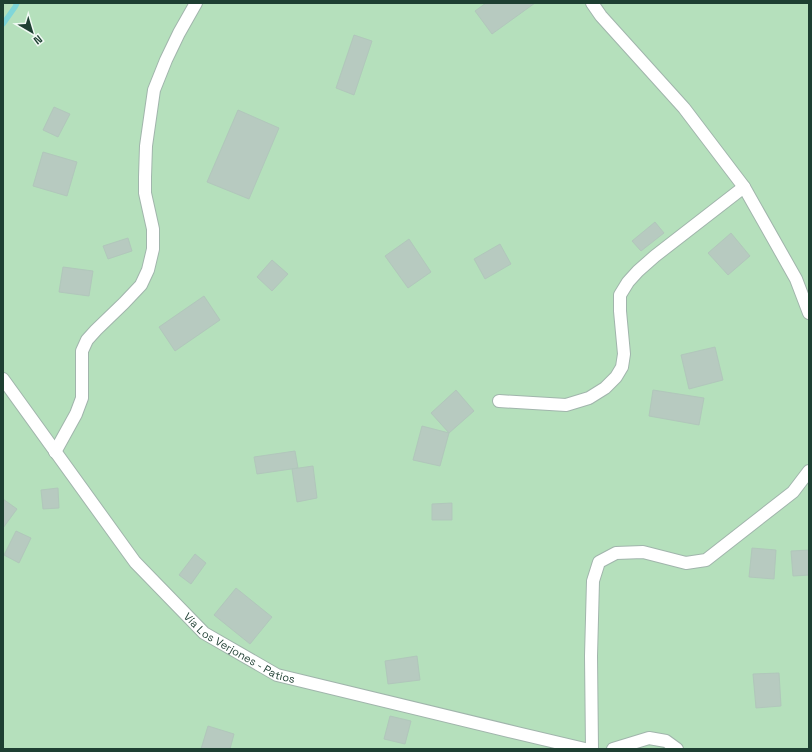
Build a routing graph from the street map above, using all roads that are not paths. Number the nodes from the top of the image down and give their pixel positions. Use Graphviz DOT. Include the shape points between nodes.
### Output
graph roads {
  1 [pos="196,3"];
  2 [pos="592,3"];
  3 [pos="744,187"];
  4 [pos="809,313"];
  5 [pos="3,379"];
  6 [pos="498,401"];
  7 [pos="55,452"];
  8 [pos="809,472"];
  9 [pos="585,749"];
  10 [pos="592,749"];
  11 [pos="613,749"];
  12 [pos="677,749"];
  1 -- 7 [label="street" via="178,33 154,90 146,146 145,193 153,229 153,249 148,270 141,285 87,340 82,351 82,398"];
  2 -- 3 [label="street" via="684,108"];
  3 -- 4 [label="street" via="796,279"];
  3 -- 6 [label="street" via="655,256 628,282 620,294 624,354 622,367 616,378 605,388 589,398 566,405"];
  5 -- 7 [label="street, Vía Los Verjones - Patios"];
  7 -- 9 [label="street, Vía Los Verjones - Patios" via="135,562 204,633 271,671"];
  8 -- 10 [label="street" via="793,492 706,560 686,563 643,552 616,553 599,562 593,581"];
  11 -- 12 [label="street" via="649,738 666,741"];
}
